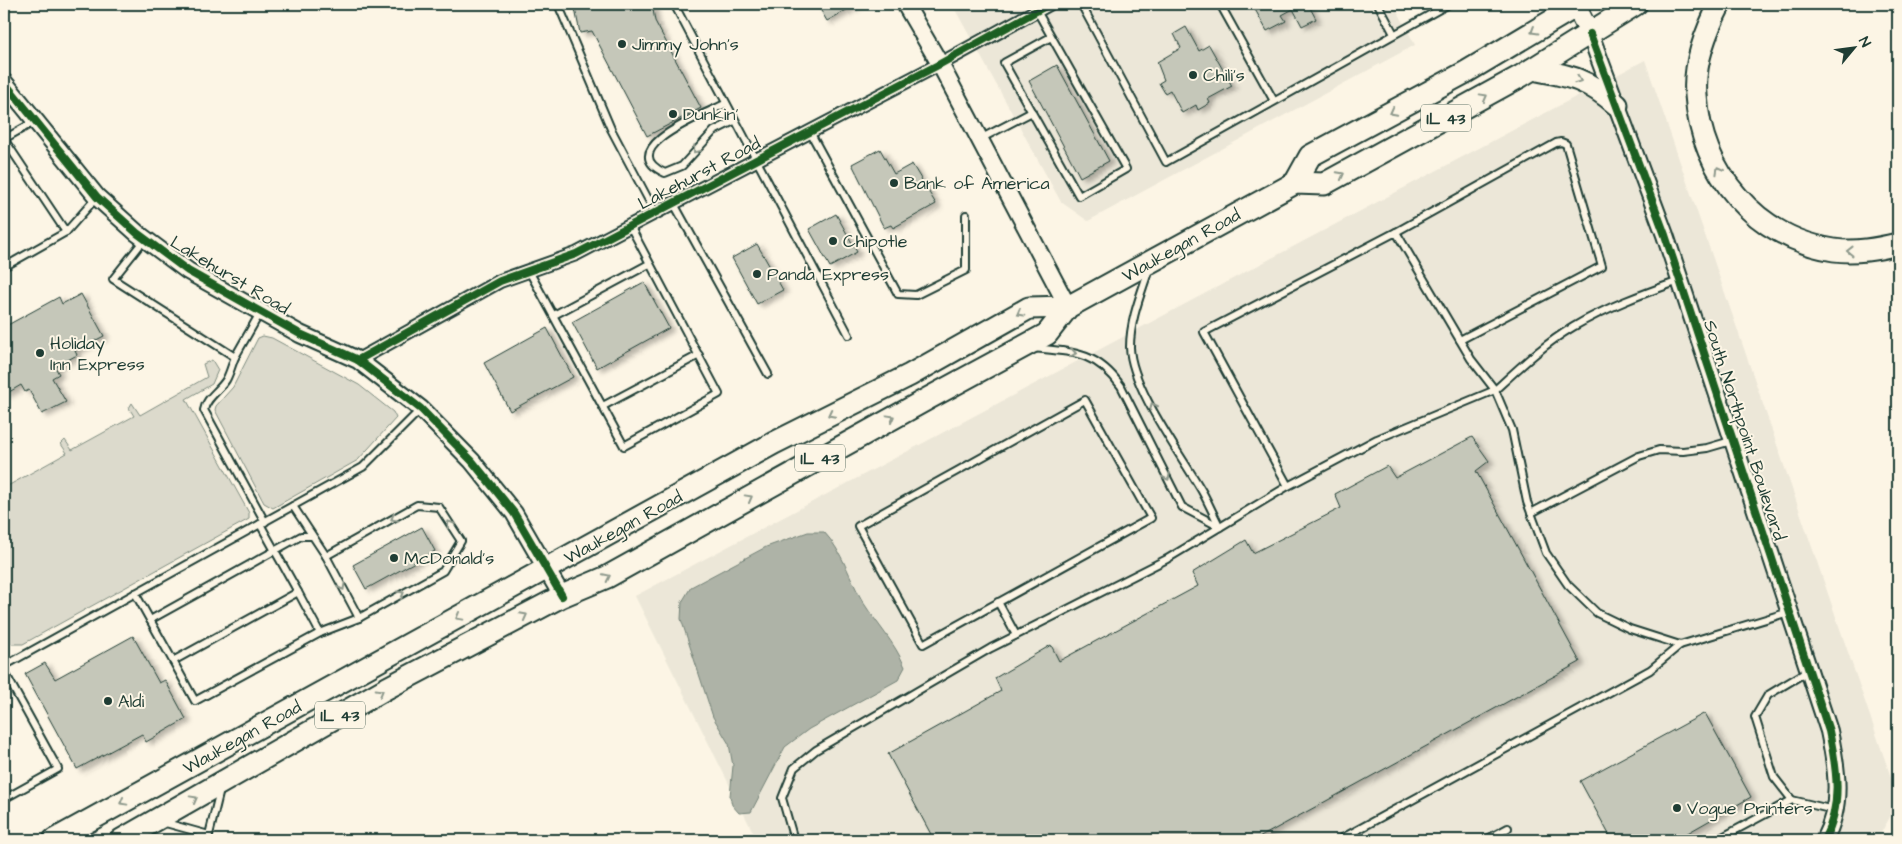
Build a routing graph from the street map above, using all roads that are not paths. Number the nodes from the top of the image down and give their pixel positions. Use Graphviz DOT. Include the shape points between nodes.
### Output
graph roads {
  1 [pos="558,4"];
  2 [pos="674,4"];
  3 [pos="905,4"];
  4 [pos="1050,4"];
  5 [pos="1081,4"];
  6 [pos="1220,4"];
  7 [pos="1378,4"];
  8 [pos="1449,4"];
  9 [pos="1636,4"];
  10 [pos="1720,4"];
  11 [pos="1577,5"];
  12 [pos="1035,7"];
  13 [pos="1394,34"];
  14 [pos="1590,34"];
  15 [pos="1051,36"];
  16 [pos="940,64"];
  17 [pos="1533,69"];
  18 [pos="4,82"];
  19 [pos="1274,102"];
  20 [pos="725,104"];
  21 [pos="1617,105"];
  22 [pos="1032,112"];
  23 [pos="35,121"];
  24 [pos="734,121"];
  25 [pos="810,132"];
  26 [pos="4,139"];
  27 [pos="980,140"];
  28 [pos="756,160"];
  29 [pos="1295,183"];
  30 [pos="96,197"];
  31 [pos="673,202"];
  32 [pos="656,212"];
  33 [pos="966,215"];
  34 [pos="630,226"];
  35 [pos="66,232"];
  36 [pos="1396,232"];
  37 [pos="145,238"];
  38 [pos="1898,244"];
  39 [pos="1152,261"];
  40 [pos="649,264"];
  41 [pos="4,267"];
  42 [pos="529,271"];
  43 [pos="1680,280"];
  44 [pos="1068,307"];
  45 [pos="260,312"];
  46 [pos="554,315"];
  47 [pos="849,335"];
  48 [pos="1460,340"];
  49 [pos="1024,347"];
  50 [pos="699,355"];
  51 [pos="235,357"];
  52 [pos="358,360"];
  53 [pos="768,374"];
  54 [pos="1495,390"];
  55 [pos="603,406"];
  56 [pos="421,409"];
  57 [pos="1732,441"];
  58 [pos="1288,486"];
  59 [pos="294,506"];
  60 [pos="1531,513"];
  61 [pos="262,523"];
  62 [pos="1220,527"];
  63 [pos="312,536"];
  64 [pos="275,551"];
  65 [pos="326,556"];
  66 [pos="548,568"];
  67 [pos="298,592"];
  68 [pos="135,593"];
  69 [pos="562,596"];
  70 [pos="998,602"];
  71 [pos="1790,612"];
  72 [pos="359,618"];
  73 [pos="150,620"];
  74 [pos="320,633"];
  75 [pos="1016,635"];
  76 [pos="1680,645"];
  77 [pos="173,661"];
  78 [pos="4,666"];
  79 [pos="4,671"];
  80 [pos="1809,671"];
  81 [pos="222,783"];
  82 [pos="4,799"];
  83 [pos="1792,800"];
  84 [pos="1834,810"];
  85 [pos="156,820"];
  86 [pos="1508,828"];
  87 [pos="210,838"];
  88 [pos="54,840"];
  89 [pos="121,840"];
  90 [pos="794,840"];
  91 [pos="1339,840"];
  92 [pos="1486,840"];
  93 [pos="1717,840"];
  94 [pos="1824,840"];
  1 -- 32 [label="lane" via="611,129"];
  2 -- 20 [label="lane"];
  3 -- 16 [label="street"];
  4 -- 12 [label="street, Lakehurst Road"];
  5 -- 19 [label="lane" via="1166,162"];
  6 -- 19 [label="lane"];
  7 -- 13 [label="lane"];
  8 -- 13 [label="lane"];
  9 -- 14 [label="main road, IL 43"];
  38 -- 10 [label="main road, one-way" via="1866,251 1835,250 1810,244 1784,235 1756,217 1736,196 1718,170 1705,141 1696,94 1699,55"];
  11 -- 14 [label="main road"];
  11 -- 29 [label="main road, one-way" via="1466,72 1310,156"];
  12 -- 15 [label="lane"];
  12 -- 16 [label="street, Lakehurst Road"];
  13 -- 19 [label="lane"];
  14 -- 17 [label="main road, IL 43"];
  14 -- 21 [label="street, South Northpoint Boulevard"];
  15 -- 22 [label="lane" via="1004,62"];
  15 -- 22 [label="lane" via="1126,169 1079,196"];
  16 -- 25 [label="street, Lakehurst Road"];
  16 -- 27 [label="street"];
  17 -- 21 [label="main road, one-way" via="1579,79 1601,91"];
  29 -- 17 [label="main road, IL 43, one-way" via="1324,184"];
  18 -- 23 [label="street, Lakehurst Road"];
  20 -- 24 [label="lane"];
  24 -- 20 [label="lane, one-way" via="714,131 682,166 665,173 654,168 648,157 650,148 659,138"];
  21 -- 43 [label="street, South Northpoint Boulevard"];
  22 -- 27 [label="lane"];
  23 -- 26 [label="lane"];
  23 -- 30 [label="street, Lakehurst Road"];
  24 -- 28 [label="lane"];
  25 -- 28 [label="street, Lakehurst Road"];
  25 -- 33 [label="lane" via="898,294 916,296 966,270"];
  26 -- 35 [label="lane"];
  27 -- 44 [label="street"];
  28 -- 31 [label="street, Lakehurst Road"];
  28 -- 47 [label="lane"];
  29 -- 39 [label="main road, Waukegan Road / IL 43"];
  30 -- 35 [label="lane"];
  30 -- 37 [label="street, Lakehurst Road"];
  31 -- 32 [label="street, Lakehurst Road"];
  31 -- 53 [label="lane"];
  32 -- 34 [label="street, Lakehurst Road"];
  34 -- 40 [label="lane"];
  34 -- 42 [label="street, Lakehurst Road" via="576,254"];
  35 -- 41 [label="lane"];
  36 -- 48 [label="lane"];
  36 -- 48 [label="lane" via="1556,143 1566,144 1602,266"];
  36 -- 58 [label="lane" via="1204,332"];
  37 -- 45 [label="street, Lakehurst Road" via="188,271"];
  37 -- 51 [label="lane" via="113,279"];
  39 -- 44 [label="main road, Waukegan Road / IL 43"];
  62 -- 39 [label="lane, one-way" via="1136,373 1130,347 1133,320"];
  40 -- 46 [label="lane"];
  40 -- 50 [label="lane"];
  42 -- 46 [label="lane"];
  42 -- 52 [label="street, Lakehurst Road" via="500,281"];
  43 -- 54 [label="lane" via="1617,304 1571,328 1530,357"];
  43 -- 57 [label="street, South Northpoint Boulevard"];
  44 -- 49 [label="main road, Waukegan Road / IL 43" via="1047,334"];
  44 -- 66 [label="main road, Waukegan Road / IL 43, one-way" via="1029,308"];
  45 -- 51 [label="lane"];
  45 -- 52 [label="street, Lakehurst Road"];
  46 -- 55 [label="lane"];
  48 -- 54 [label="lane"];
  49 -- 62 [label="lane, one-way" via="1079,353 1110,370 1182,507"];
  69 -- 49 [label="main road, Waukegan Road / IL 43, one-way" via="607,577"];
  50 -- 55 [label="lane"];
  50 -- 55 [label="lane" via="720,394 624,446"];
  51 -- 61 [label="lane" via="227,379 205,402 204,410"];
  52 -- 56 [label="street, Lakehurst Road"];
  54 -- 58 [label="lane" via="1377,439"];
  54 -- 60 [label="lane" via="1512,430"];
  56 -- 59 [label="lane" via="363,467"];
  56 -- 66 [label="street, Lakehurst Road" via="472,460 514,513"];
  57 -- 60 [label="lane" via="1707,448 1659,450 1639,456"];
  57 -- 71 [label="street, South Northpoint Boulevard"];
  58 -- 62 [label="lane"];
  59 -- 61 [label="lane"];
  59 -- 63 [label="lane"];
  60 -- 76 [label="lane" via="1546,553 1568,585 1597,613 1630,630"];
  61 -- 64 [label="lane"];
  61 -- 68 [label="lane"];
  62 -- 75 [label="lane" via="1167,559"];
  63 -- 64 [label="lane" via="301,536"];
  63 -- 65 [label="lane"];
  64 -- 67 [label="lane"];
  64 -- 73 [label="lane"];
  65 -- 72 [label="lane, one-way"];
  72 -- 65 [label="lane, one-way" via="443,571 461,541 439,506 417,505"];
  66 -- 69 [label="street, Lakehurst Road"];
  66 -- 88 [label="main road, Waukegan Road / IL 43, one-way"];
  67 -- 74 [label="lane"];
  67 -- 77 [label="lane"];
  68 -- 73 [label="lane"];
  68 -- 78 [label="lane"];
  81 -- 69 [label="main road, Waukegan Road / IL 43, one-way" via="387,688"];
  70 -- 70 [label="lane" via="923,644 858,526 1086,400 1151,518"];
  70 -- 75 [label="lane"];
  71 -- 76 [label="lane"];
  71 -- 80 [label="street, South Northpoint Boulevard"];
  72 -- 74 [label="lane"];
  73 -- 77 [label="lane"];
  74 -- 77 [label="lane" via="195,701"];
  75 -- 90 [label="lane" via="816,750 794,768 782,798"];
  76 -- 91 [label="lane" via="1650,670"];
  79 -- 82 [label="lane" via="58,769"];
  80 -- 83 [label="lane" via="1768,695 1755,717 1774,777"];
  80 -- 84 [label="street, South Northpoint Boulevard" via="1829,731 1837,769"];
  85 -- 81 [label="main road, Waukegan Road / IL 43, one-way"];
  81 -- 87 [label="lane"];
  83 -- 84 [label="lane"];
  83 -- 93 [label="lane"];
  84 -- 94 [label="street, South Northpoint Boulevard"];
  85 -- 87 [label="lane"];
  85 -- 89 [label="main road, Waukegan Road / IL 43"];
  86 -- 92 [label="lane"];
}
